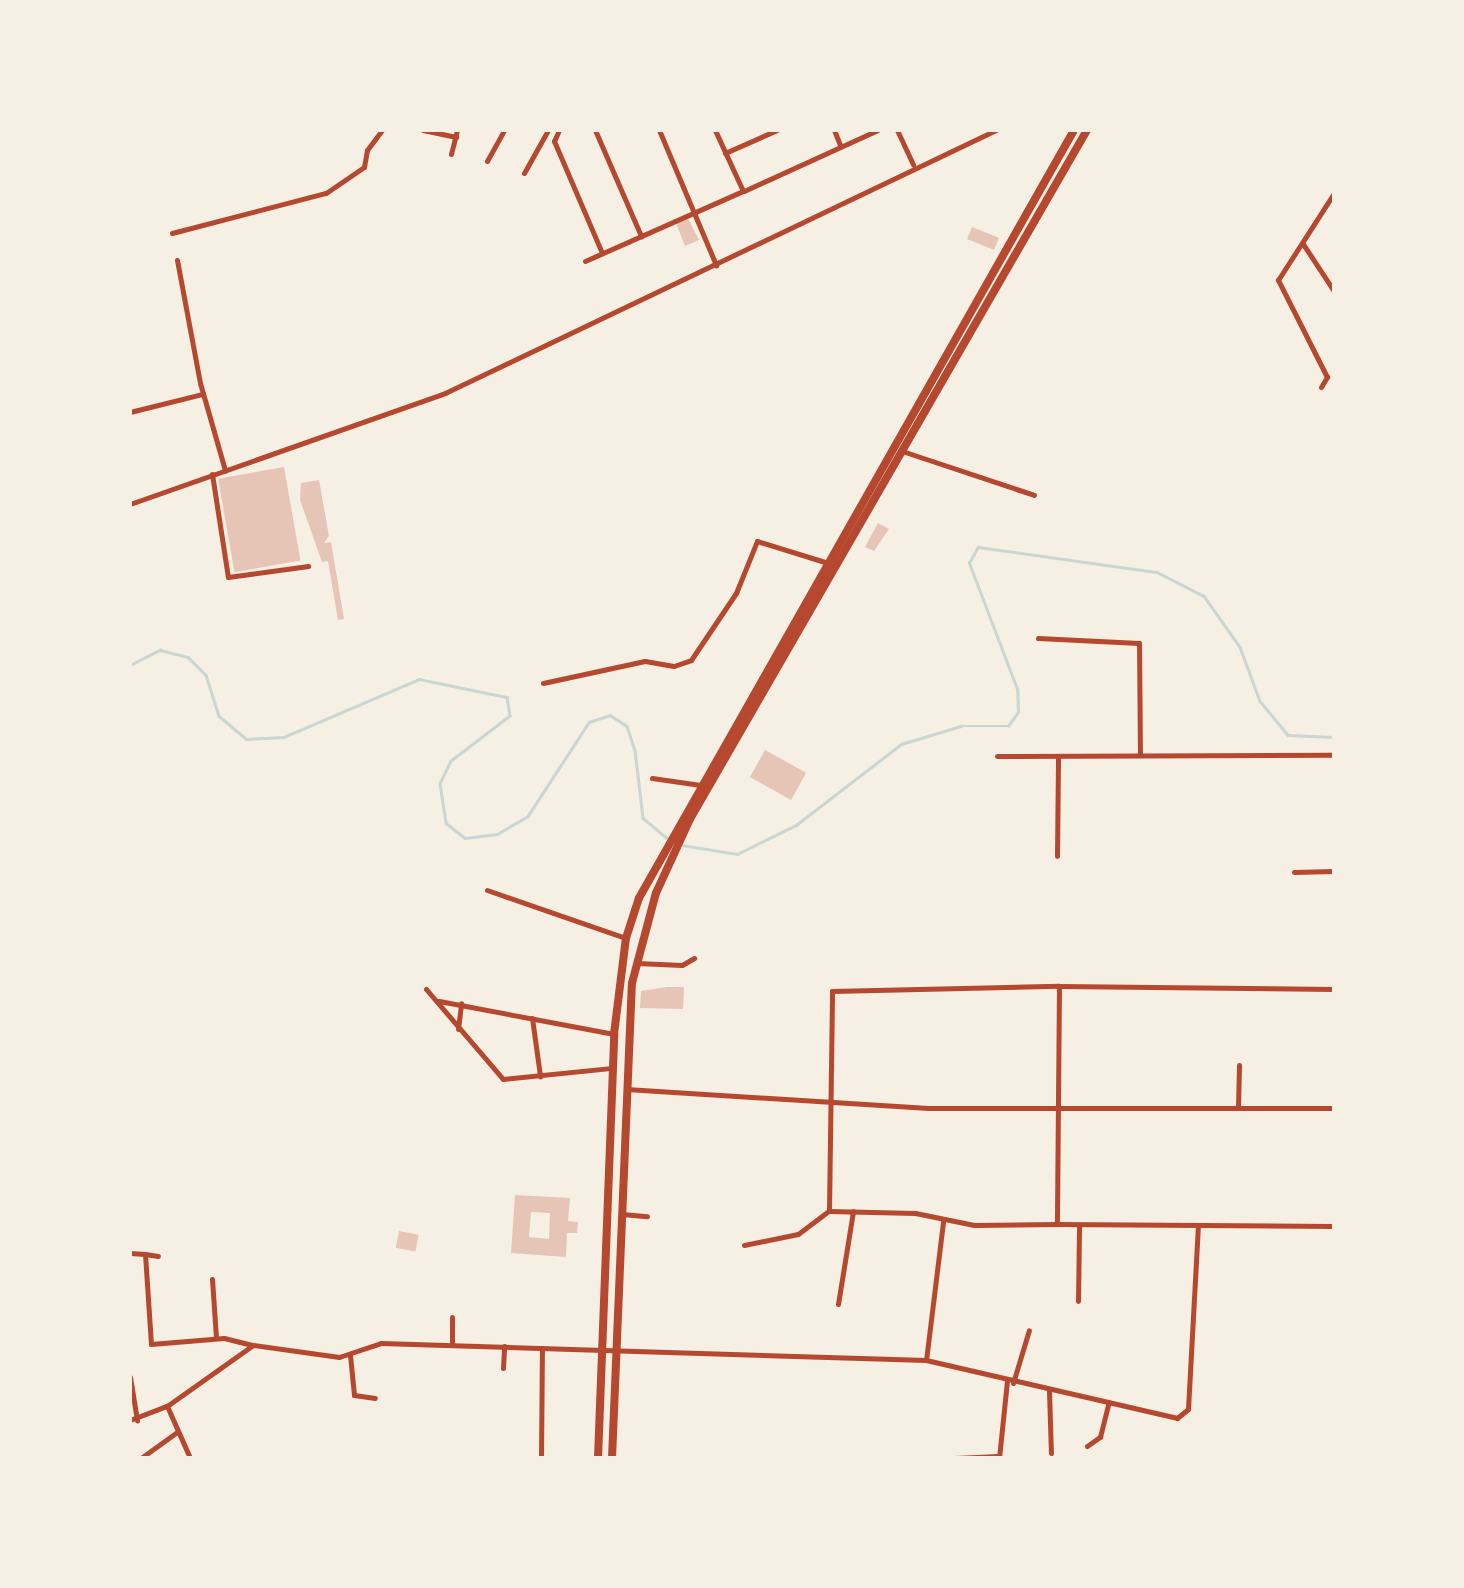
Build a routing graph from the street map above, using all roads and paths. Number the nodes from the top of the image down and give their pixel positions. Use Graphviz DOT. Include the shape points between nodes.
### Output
graph roads {
  1 [pos="382,130"];
  2 [pos="423,130"];
  3 [pos="504,130"];
  4 [pos="548,130"];
  5 [pos="559,130"];
  6 [pos="595,130"];
  7 [pos="659,130"];
  8 [pos="715,130"];
  9 [pos="777,130"];
  10 [pos="834,130"];
  11 [pos="878,130"];
  12 [pos="897,130"];
  13 [pos="996,130"];
  14 [pos="1074,130"];
  15 [pos="1087,130"];
  16 [pos="456,133"];
  17 [pos="841,146"];
  18 [pos="725,153"];
  19 [pos="451,154"];
  20 [pos="487,161"];
  21 [pos="913,165"];
  22 [pos="524,173"];
  23 [pos="743,192"];
  24 [pos="1334,193"];
  25 [pos="1332,204"];
  26 [pos="695,212"];
  27 [pos="172,234"];
  28 [pos="640,236"];
  29 [pos="1303,244"];
  30 [pos="602,253"];
  31 [pos="177,260"];
  32 [pos="584,261"];
  33 [pos="716,265"];
  34 [pos="1334,291"];
  35 [pos="1322,387"];
  36 [pos="202,394"];
  37 [pos="130,412"];
  38 [pos="902,451"];
  39 [pos="225,470"];
  40 [pos="212,474"];
  41 [pos="1034,495"];
  42 [pos="130,504"];
  43 [pos="825,562"];
  44 [pos="308,566"];
  45 [pos="1038,638"];
  46 [pos="543,683"];
  47 [pos="748,699"];
  48 [pos="758,706"];
  49 [pos="1334,755"];
  50 [pos="997,756"];
  51 [pos="1058,756"];
  52 [pos="1140,756"];
  53 [pos="652,778"];
  54 [pos="700,785"];
  55 [pos="679,831"];
  56 [pos="1057,856"];
  57 [pos="1294,872"];
  58 [pos="1334,872"];
  59 [pos="487,890"];
  60 [pos="626,938"];
  61 [pos="694,958"];
  62 [pos="634,963"];
  63 [pos="1059,986"];
  64 [pos="426,989"];
  65 [pos="1334,989"];
  66 [pos="436,1000"];
  67 [pos="461,1002"];
  68 [pos="532,1018"];
  69 [pos="458,1030"];
  70 [pos="614,1034"];
  71 [pos="1239,1065"];
  72 [pos="612,1068"];
  73 [pos="540,1076"];
  74 [pos="626,1089"];
  75 [pos="830,1103"];
  76 [pos="1058,1106"];
  77 [pos="1238,1107"];
  78 [pos="1334,1108"];
  79 [pos="829,1210"];
  80 [pos="852,1211"];
  81 [pos="622,1214"];
  82 [pos="648,1216"];
  83 [pos="944,1222"];
  84 [pos="1057,1224"];
  85 [pos="1079,1226"];
  86 [pos="1334,1226"];
  87 [pos="1198,1228"];
  88 [pos="744,1244"];
  89 [pos="130,1253"];
  90 [pos="144,1254"];
  91 [pos="158,1256"];
  92 [pos="212,1279"];
  93 [pos="1078,1302"];
  94 [pos="838,1304"];
  95 [pos="452,1317"];
  96 [pos="1030,1330"];
  97 [pos="216,1338"];
  98 [pos="452,1344"];
  99 [pos="253,1345"];
  100 [pos="504,1346"];
  101 [pos="542,1348"];
  102 [pos="603,1350"];
  103 [pos="616,1352"];
  104 [pos="350,1355"];
  105 [pos="926,1360"];
  106 [pos="503,1368"];
  107 [pos="130,1378"];
  108 [pos="1010,1382"];
  109 [pos="1049,1390"];
  110 [pos="376,1398"];
  111 [pos="1108,1402"];
  112 [pos="167,1406"];
  113 [pos="134,1420"];
  114 [pos="178,1432"];
  115 [pos="1087,1446"];
  116 [pos="1052,1453"];
  117 [pos="999,1457"];
  118 [pos="142,1458"];
  119 [pos="190,1458"];
  120 [pos="541,1458"];
  121 [pos="598,1458"];
  122 [pos="612,1458"];
  123 [pos="954,1458"];
  1 -- 27 [label="street" via="364,167 326,193"];
  2 -- 16 [label="street"];
  3 -- 20 [label="street"];
  4 -- 22 [label="street"];
  5 -- 30 [label="street" via="554,141"];
  6 -- 28 [label="street"];
  7 -- 26 [label="street"];
  8 -- 18 [label="street"];
  9 -- 18 [label="street"];
  10 -- 17 [label="street"];
  11 -- 17 [label="street"];
  12 -- 21 [label="street"];
  13 -- 21 [label="street"];
  14 -- 43 [label="highway"];
  15 -- 38 [label="highway"];
  16 -- 19 [label="street"];
  17 -- 23 [label="street"];
  18 -- 23 [label="street"];
  21 -- 33 [label="street"];
  23 -- 26 [label="street"];
  24 -- 25 [label="street"];
  25 -- 29 [label="street"];
  26 -- 28 [label="street"];
  26 -- 33 [label="street"];
  28 -- 30 [label="street"];
  29 -- 34 [label="street"];
  29 -- 35 [label="street" via="1278,282 1327,377"];
  30 -- 32 [label="street"];
  31 -- 36 [label="street"];
  33 -- 39 [label="street" via="411,408"];
  36 -- 37 [label="street"];
  36 -- 39 [label="street"];
  38 -- 41 [label="street"];
  38 -- 48 [label="highway"];
  39 -- 40 [label="street"];
  40 -- 42 [label="street"];
  40 -- 44 [label="street" via="228,577"];
  43 -- 46 [label="street" via="757,541 730,606 692,660 674,666 645,661"];
  43 -- 47 [label="highway"];
  45 -- 52 [label="street" via="1139,643"];
  47 -- 48 [label="highway"];
  47 -- 54 [label="highway"];
  48 -- 55 [label="highway"];
  49 -- 52 [label="street"];
  50 -- 51 [label="street"];
  51 -- 52 [label="street"];
  51 -- 56 [label="street"];
  53 -- 54 [label="street"];
  54 -- 55 [label="highway"];
  55 -- 60 [label="highway" via="652,870"];
  55 -- 62 [label="highway"];
  57 -- 58 [label="street"];
  59 -- 60 [label="street"];
  60 -- 70 [label="highway"];
  61 -- 62 [label="street" via="682,965"];
  62 -- 74 [label="highway"];
  63 -- 65 [label="street"];
  63 -- 75 [label="street" via="838,988 830,996"];
  63 -- 76 [label="street"];
  64 -- 66 [label="street"];
  66 -- 67 [label="street"];
  66 -- 69 [label="street"];
  67 -- 68 [label="street"];
  67 -- 69 [label="street"];
  68 -- 70 [label="street"];
  68 -- 73 [label="street"];
  69 -- 73 [label="street" via="495,1075"];
  70 -- 72 [label="highway"];
  71 -- 77 [label="street"];
  72 -- 73 [label="street"];
  72 -- 102 [label="highway"];
  74 -- 75 [label="street"];
  74 -- 81 [label="highway"];
  75 -- 76 [label="street"];
  75 -- 79 [label="street"];
  76 -- 77 [label="street"];
  76 -- 84 [label="street"];
  77 -- 78 [label="street"];
  79 -- 80 [label="street"];
  79 -- 88 [label="street" via="798,1234"];
  80 -- 83 [label="street" via="915,1213"];
  80 -- 94 [label="street"];
  81 -- 82 [label="street"];
  81 -- 103 [label="highway"];
  83 -- 84 [label="street"];
  83 -- 105 [label="street"];
  84 -- 85 [label="street"];
  85 -- 87 [label="street"];
  85 -- 93 [label="street"];
  86 -- 87 [label="street"];
  87 -- 111 [label="street" via="1186,1415 1162,1417"];
  89 -- 90 [label="street"];
  90 -- 91 [label="street"];
  90 -- 97 [label="street" via="150,1342"];
  92 -- 97 [label="street"];
  95 -- 98 [label="street"];
  96 -- 108 [label="street"];
  97 -- 99 [label="street"];
  98 -- 100 [label="street"];
  98 -- 104 [label="street" via="376,1343"];
  99 -- 104 [label="street"];
  99 -- 112 [label="street"];
  100 -- 101 [label="street"];
  100 -- 106 [label="street"];
  101 -- 102 [label="street"];
  101 -- 120 [label="street"];
  102 -- 103 [label="street"];
  102 -- 121 [label="highway"];
  103 -- 105 [label="street"];
  103 -- 122 [label="highway"];
  104 -- 110 [label="street" via="354,1396"];
  105 -- 108 [label="street"];
  107 -- 113 [label="street"];
  108 -- 109 [label="street"];
  108 -- 117 [label="street"];
  109 -- 111 [label="street"];
  109 -- 116 [label="street"];
  111 -- 115 [label="street" via="1100,1436"];
  112 -- 113 [label="street"];
  112 -- 114 [label="street"];
  114 -- 118 [label="street"];
  114 -- 119 [label="street"];
  117 -- 123 [label="street"];
}
